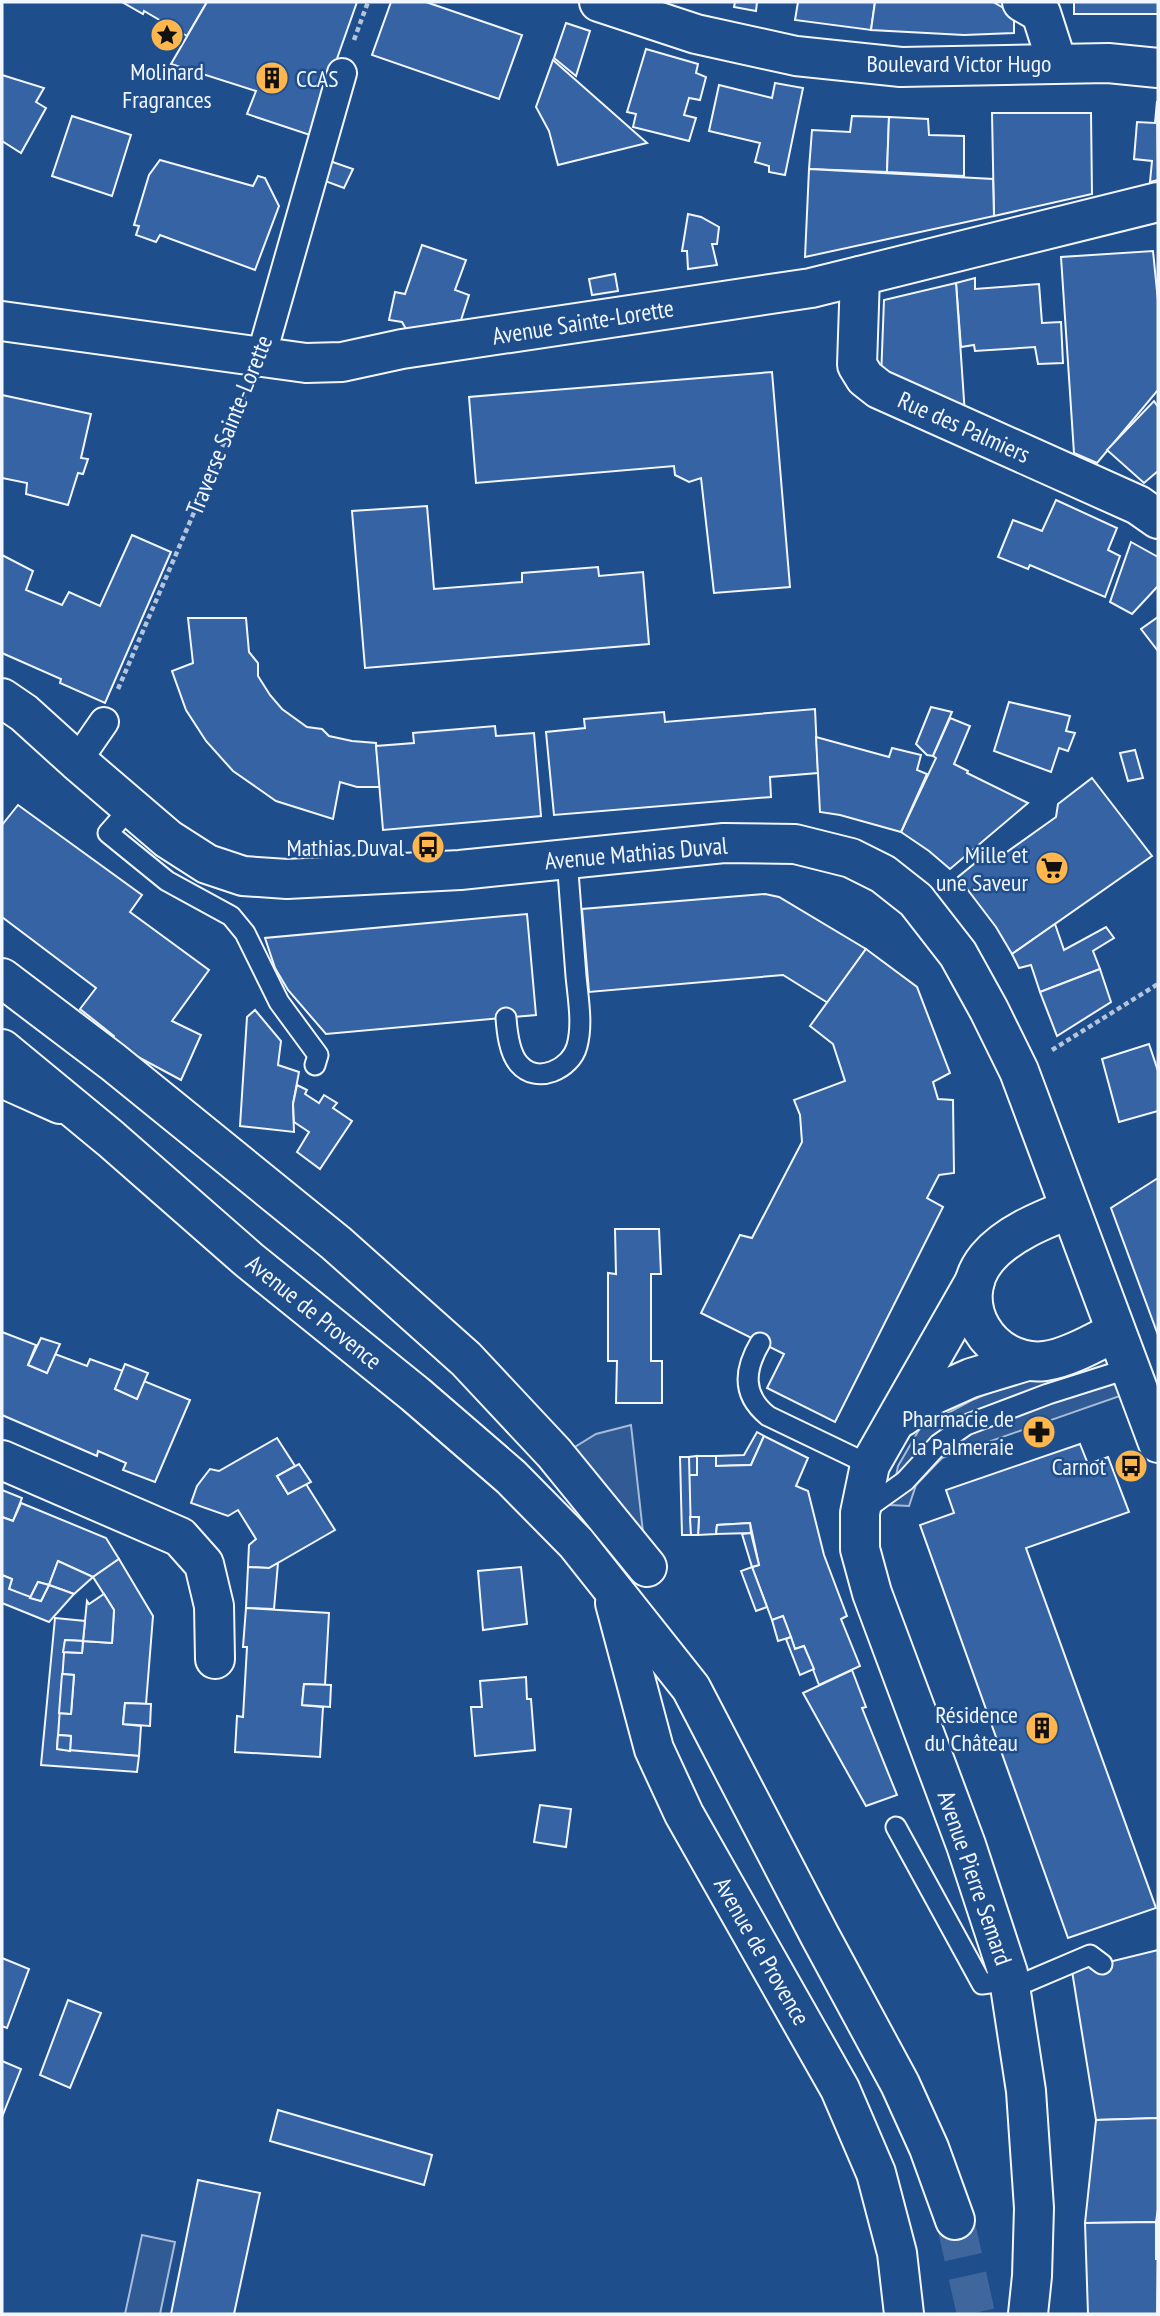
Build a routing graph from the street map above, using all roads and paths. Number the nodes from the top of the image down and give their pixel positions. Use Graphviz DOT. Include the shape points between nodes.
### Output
graph roads {
  1 [pos="599,2"];
  2 [pos="1021,2"];
  3 [pos="1057,63"];
  4 [pos="1158,68"];
  5 [pos="342,73"];
  6 [pos="1158,202"];
  7 [pos="860,276"];
  8 [pos="2,321"];
  9 [pos="261,357"];
  10 [pos="1158,519"];
  11 [pos="2,698"];
  12 [pos="104,722"];
  13 [pos="77,761"];
  14 [pos="131,807"];
  15 [pos="567,859"];
  16 [pos="2,978"];
  17 [pos="1158,984"];
  18 [pos="506,1017"];
  19 [pos="2,1049"];
  20 [pos="315,1065"];
  21 [pos="1019,1071"];
  22 [pos="2,1078"];
  23 [pos="81,1114"];
  24 [pos="1070,1209"];
  25 [pos="975,1281"];
  26 [pos="1115,1332"];
  27 [pos="760,1343"];
  28 [pos="1130,1368"];
  29 [pos="1009,1383"];
  30 [pos="897,1420"];
  31 [pos="1158,1443"];
  32 [pos="2,1460"];
  33 [pos="870,1465"];
  34 [pos="860,1513"];
  35 [pos="646,1567"];
  36 [pos="612,1590"];
  37 [pos="215,1660"];
  38 [pos="645,1719"];
  39 [pos="896,1827"];
  40 [pos="820,1936"];
  41 [pos="1102,1964"];
  42 [pos="1010,1984"];
  43 [pos="955,2220"];
  44 [pos="904,2314"];
  45 [pos="1028,2314"];
  1 -- 3 [label="main road, Boulevard Victor Hugo" via="696,34 796,56 901,67"];
  2 -- 3 [label="main road" via="1041,13"];
  3 -- 4 [label="main road, Boulevard Victor Hugo"];
  5 -- 9 [label="street, Traverse Sainte-Lorette"];
  6 -- 7 [label="main road, Avenue Sainte-Lorette"];
  7 -- 9 [label="main road, Avenue Sainte-Lorette" via="811,288 342,362"];
  7 -- 10 [label="main road, Rue des Palmiers" via="857,365 879,389 1138,505"];
  8 -- 9 [label="main road, Avenue Sainte-Lorette"];
  9 -- 12 [label="path, Traverse Sainte-Lorette"];
  11 -- 13 [label="main road, Avenue Mathias Duval"];
  12 -- 13 [label="street"];
  13 -- 14 [label="main road, Avenue Mathias Duval"];
  14 -- 15 [label="main road, Avenue Mathias Duval" via="207,864 243,876 286,879 434,872"];
  14 -- 20 [label="lane" via="108,833 167,881 231,916 245,933 279,1002 318,1055"];
  15 -- 18 [label="lane" via="579,1011 574,1058 549,1073 524,1068 513,1053"];
  15 -- 21 [label="main road, Avenue Mathias Duval" via="724,843 794,844 850,858 883,874 916,900 958,954"];
  16 -- 35 [label="main road" via="336,1243 466,1359 554,1453"];
  17 -- 21 [label="path"];
  19 -- 23 [label="main road, Avenue de Provence"];
  21 -- 24 [label="main road, Avenue Mathias Duval"];
  22 -- 23 [label="main road"];
  23 -- 36 [label="main road, Avenue de Provence" via="511,1477 576,1543"];
  24 -- 25 [label="main road, Avenue Pierre Semard" via="1003,1244 986,1259"];
  24 -- 26 [label="main road, Avenue Mathias Duval"];
  25 -- 29 [label="main road" via="977,1323 1004,1353"];
  25 -- 30 [label="main road, Avenue Pierre Semard"];
  26 -- 28 [label="main road, Avenue Mathias Duval"];
  26 -- 29 [label="main road, Avenue Pierre Semard" via="1048,1360"];
  27 -- 33 [label="lane" via="748,1371 755,1406"];
  28 -- 29 [label="lane"];
  28 -- 31 [label="main road, Avenue Mathias Duval"];
  29 -- 30 [label="main road, Avenue Pierre Semard" via="933,1395"];
  29 -- 34 [label="lane" via="939,1444 905,1481"];
  30 -- 33 [label="main road, Avenue Pierre Semard"];
  32 -- 37 [label="main road" via="180,1537 204,1564 214,1606"];
  33 -- 34 [label="main road, Avenue Pierre Semard"];
  34 -- 42 [label="main road, Avenue Pierre Semard" via="860,1549 872,1593 965,1845"];
  36 -- 38 [label="main road, Avenue de Provence"];
  36 -- 40 [label="main road, Avenue de Provence" via="691,1688"];
  38 -- 40 [label="main road" via="673,1719 685,1729 740,1827"];
  38 -- 44 [label="main road, Avenue de Provence" via="684,1814 845,2101 880,2187 897,2253"];
  39 -- 42 [label="lane" via="982,1984"];
  40 -- 43 [label="main road, Avenue de Provence" via="900,2084"];
  41 -- 42 [label="lane" via="1090,1955"];
  42 -- 45 [label="main road, Avenue Pierre Semard" via="1026,2091 1034,2208"];
}
